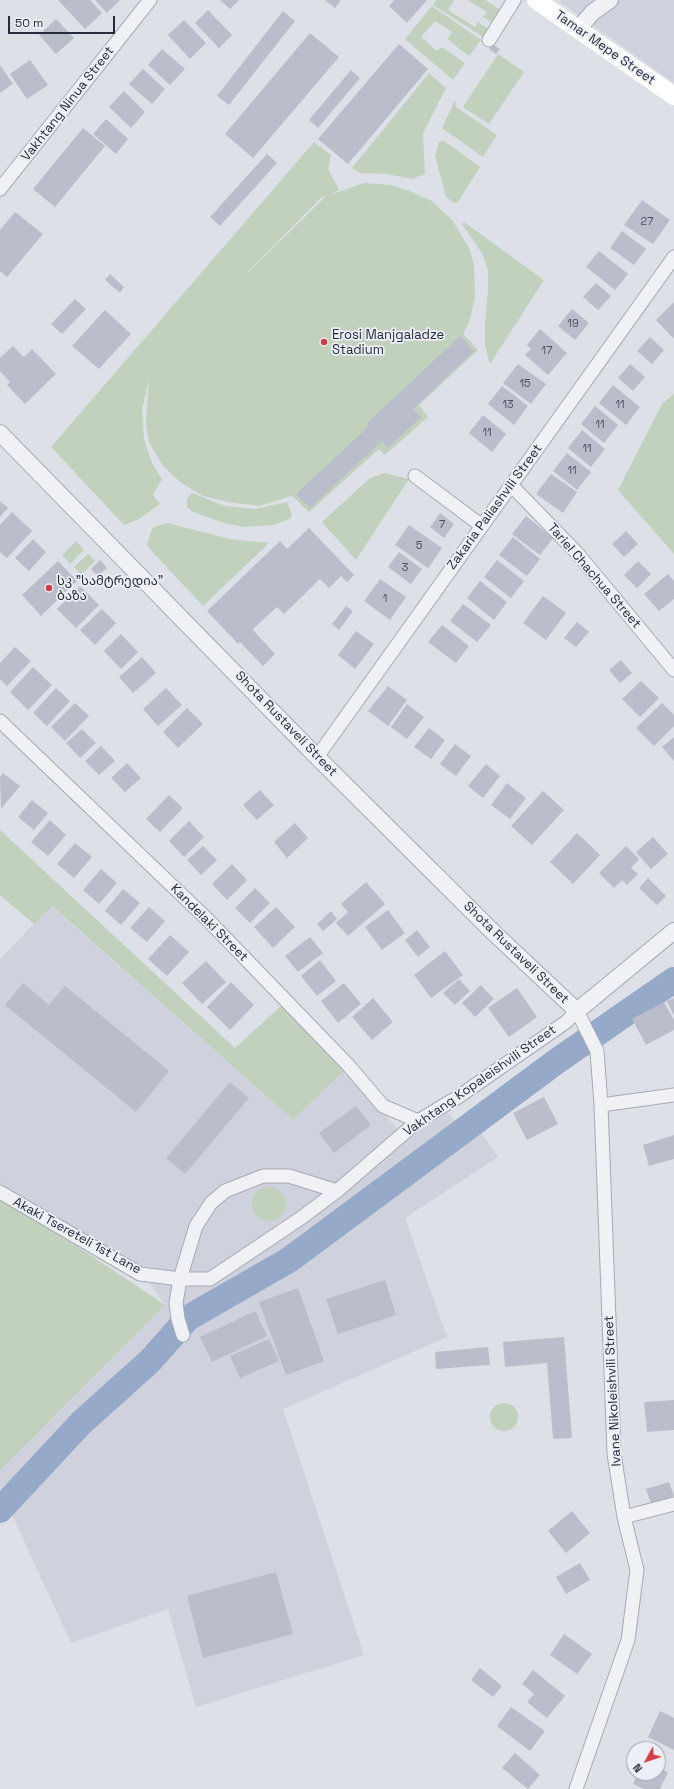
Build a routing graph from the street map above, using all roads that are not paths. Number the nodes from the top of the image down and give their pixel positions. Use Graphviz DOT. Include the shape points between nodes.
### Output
graph roads {
  1 [pos="150,0"];
  2 [pos="514,0"];
  3 [pos="536,0"];
  4 [pos="610,0"];
  5 [pos="578,29"];
  6 [pos="489,40"];
  7 [pos="674,96"];
  8 [pos="0,189"];
  9 [pos="674,258"];
  10 [pos="0,433"];
  11 [pos="415,476"];
  12 [pos="511,485"];
  13 [pos="482,526"];
  14 [pos="674,670"];
  15 [pos="0,721"];
  16 [pos="317,757"];
  17 [pos="674,931"];
  18 [pos="576,1011"];
  19 [pos="674,1094"];
  20 [pos="601,1105"];
  21 [pos="418,1122"];
  22 [pos="337,1191"];
  23 [pos="0,1192"];
  24 [pos="180,1279"];
  25 [pos="183,1335"];
  26 [pos="674,1504"];
  27 [pos="624,1517"];
  28 [pos="576,1789"];
  1 -- 8 [label="street, Vakhtang Ninua Street"];
  2 -- 6 [label="street"];
  3 -- 5 [label="main road, Tamar Mepe Street"];
  4 -- 5 [label="street" via="593,12"];
  5 -- 7 [label="main road, Tamar Mepe Street"];
  9 -- 12 [label="street, Zakaria Paliashvili Street"];
  10 -- 16 [label="street, Shota Rustaveli Street"];
  11 -- 13 [label="street"];
  12 -- 13 [label="street, Zakaria Paliashvili Street"];
  12 -- 14 [label="street, Tariel Chachua Street" via="577,553"];
  13 -- 16 [label="street, Zakaria Paliashvili Street"];
  15 -- 21 [label="street, Kandelaki Street" via="209,921 349,1066 383,1106"];
  16 -- 18 [label="street, Shota Rustaveli Street"];
  17 -- 18 [label="street, Vakhtang Kopaleishvili Street"];
  18 -- 20 [label="street, Ivane Nikoleishvili Street" via="597,1051"];
  18 -- 21 [label="street, Vakhtang Kopaleishvili Street" via="566,1022 465,1093"];
  19 -- 20 [label="street"];
  20 -- 27 [label="street, Ivane Nikoleishvili Street" via="614,1454"];
  21 -- 22 [label="street, Vakhtang Kopaleishvili Street"];
  22 -- 24 [label="street, Vakhtang Kopaleishvili Street" via="210,1279"];
  22 -- 24 [label="street" via="290,1176 263,1176 225,1191 211,1203 196,1226"];
  23 -- 24 [label="street, Akaki Tsereteli 1st Lane" via="140,1274"];
  24 -- 25 [label="street" via="176,1303"];
  26 -- 27 [label="street"];
  27 -- 28 [label="street, Ivane Nikoleishvili Street" via="637,1570 628,1640"];
}
